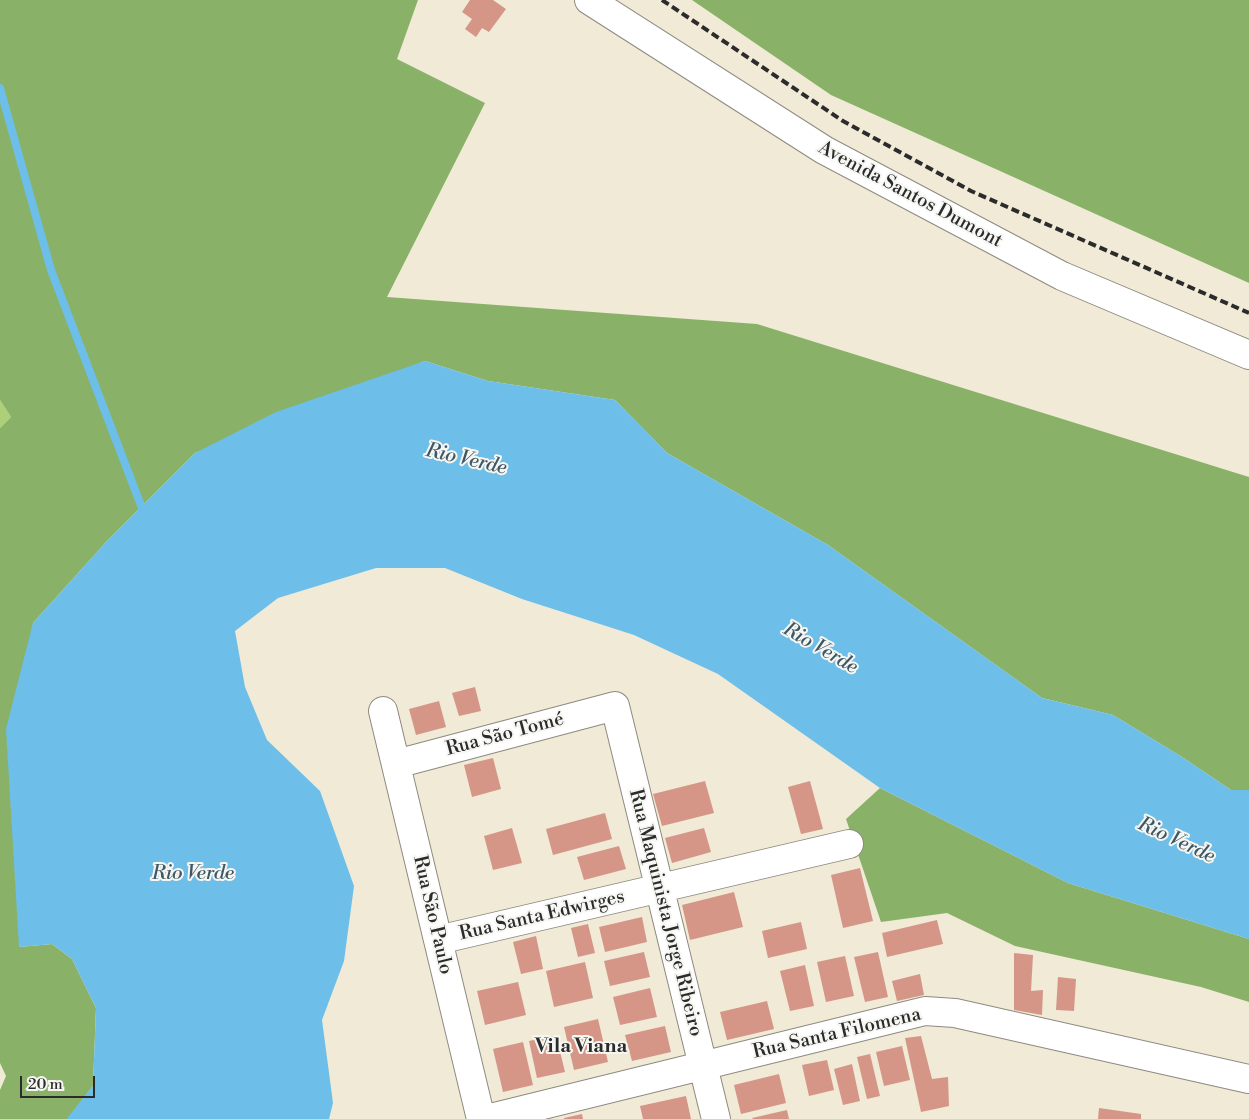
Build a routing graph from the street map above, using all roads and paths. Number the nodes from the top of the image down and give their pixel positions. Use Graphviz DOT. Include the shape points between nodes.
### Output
graph roads {
  1 [pos="589,0"];
  2 [pos="1249,355"];
  3 [pos="615,706"];
  4 [pos="383,711"];
  5 [pos="396,764"];
  6 [pos="850,844"];
  7 [pos="659,889"];
  8 [pos="438,940"];
  9 [pos="703,1066"];
  10 [pos="1249,1079"];
  11 [pos="481,1119"];
  12 [pos="486,1119"];
  13 [pos="716,1119"];
  1 -- 2 [label="street, Avenida Santos Dumont" via="824,150 1062,276"];
  3 -- 5 [label="street, Rua São Tomé"];
  3 -- 7 [label="street, Rua Maquinista Jorge Ribeiro"];
  4 -- 5 [label="street, Rua São Paulo"];
  5 -- 8 [label="street, Rua São Paulo"];
  6 -- 7 [label="street, Rua Santa Edwirges"];
  7 -- 8 [label="street, Rua Santa Edwirges"];
  7 -- 9 [label="street, Rua Maquinista Jorge Ribeiro"];
  8 -- 11 [label="street, Rua São Paulo"];
  9 -- 10 [label="street, Rua Santa Filomena" via="925,1011 955,1013"];
  9 -- 12 [label="street, Rua Santa Filomena"];
  9 -- 13 [label="street, Rua Maquinista Jorge Ribeiro"];
}
